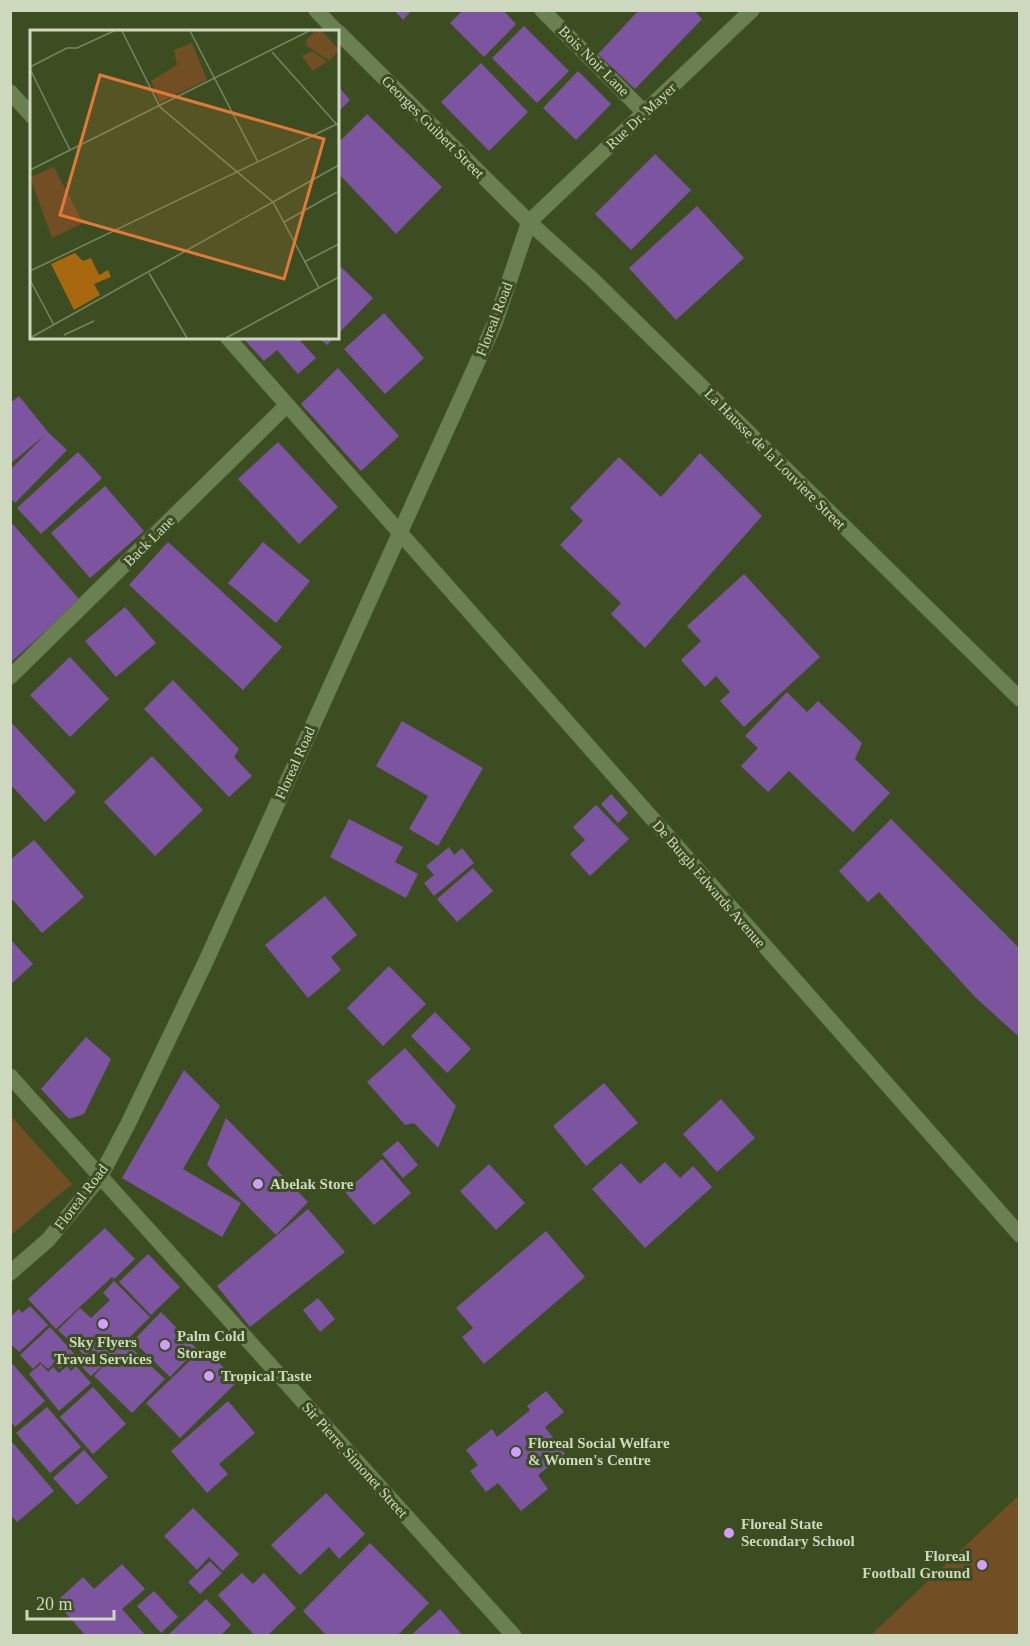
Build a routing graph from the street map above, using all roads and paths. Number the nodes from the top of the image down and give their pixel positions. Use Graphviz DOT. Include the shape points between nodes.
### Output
graph roads {
  1 [pos="316,10"];
  2 [pos="542,10"];
  3 [pos="752,10"];
  4 [pos="335,30"];
  5 [pos="339,34"];
  6 [pos="10,92"];
  7 [pos="645,112"];
  8 [pos="30,114"];
  9 [pos="529,222"];
  10 [pos="229,339"];
  11 [pos="287,405"];
  12 [pos="399,533"];
  13 [pos="10,677"];
  14 [pos="1020,699"];
  15 [pos="10,1076"];
  16 [pos="100,1177"];
  17 [pos="1020,1235"];
  18 [pos="10,1273"];
  19 [pos="514,1635"];
  1 -- 4 [label="street, Georges Guibert Street"];
  2 -- 7 [label="street, Bois Noir Lane"];
  3 -- 7 [label="street, Rue Dr. Mayer"];
  5 -- 9 [label="street, Georges Guibert Street"];
  6 -- 8 [label="street"];
  7 -- 9 [label="street, Rue Dr. Mayer"];
  9 -- 12 [label="street, Floreal Road" via="495,323"];
  9 -- 14 [label="street, La Hausse de la Louviere Street" via="592,279"];
  10 -- 11 [label="street, De Burgh Edwards Avenue"];
  11 -- 12 [label="street, De Burgh Edwards Avenue"];
  11 -- 13 [label="street, Back Lane"];
  12 -- 16 [label="street, Floreal Road" via="206,961"];
  12 -- 17 [label="street, De Burgh Edwards Avenue"];
  15 -- 16 [label="street, Sir Pierre Simonet Street"];
  16 -- 18 [label="street, Floreal Road" via="48,1240"];
  16 -- 19 [label="street, Sir Pierre Simonet Street"];
}
